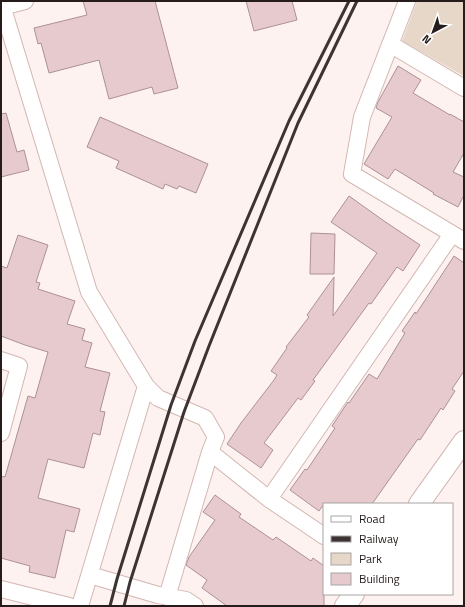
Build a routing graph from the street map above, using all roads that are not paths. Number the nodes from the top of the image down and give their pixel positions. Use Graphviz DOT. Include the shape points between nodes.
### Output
graph roads {
  1 [pos="25,1"];
  2 [pos="407,1"];
  3 [pos="2,5"];
  4 [pos="390,44"];
  5 [pos="464,88"];
  6 [pos="458,238"];
  7 [pos="1,360"];
  8 [pos="146,386"];
  9 [pos="1,433"];
  10 [pos="464,441"];
  11 [pos="210,452"];
  12 [pos="269,499"];
  13 [pos="420,503"];
  14 [pos="323,535"];
  15 [pos="90,575"];
  16 [pos="1,589"];
  17 [pos="353,595"];
  18 [pos="167,597"];
  19 [pos="69,606"];
  20 [pos="80,606"];
  21 [pos="195,606"];
  22 [pos="346,606"];
  1 -- 3 [label="street"];
  2 -- 4 [label="street"];
  3 -- 8 [label="street" via="89,292"];
  4 -- 5 [label="street"];
  4 -- 6 [label="street" via="362,117 352,174"];
  6 -- 12 [label="street"];
  7 -- 9 [label="street" via="19,366"];
  8 -- 11 [label="street" via="158,398 205,418 216,437"];
  8 -- 15 [label="street"];
  10 -- 13 [label="street"];
  11 -- 12 [label="street"];
  11 -- 18 [label="street"];
  12 -- 14 [label="street"];
  15 -- 18 [label="street"];
  15 -- 20 [label="street"];
  16 -- 19 [label="street"];
  17 -- 22 [label="street"];
  18 -- 21 [label="street" via="186,600"];
}
